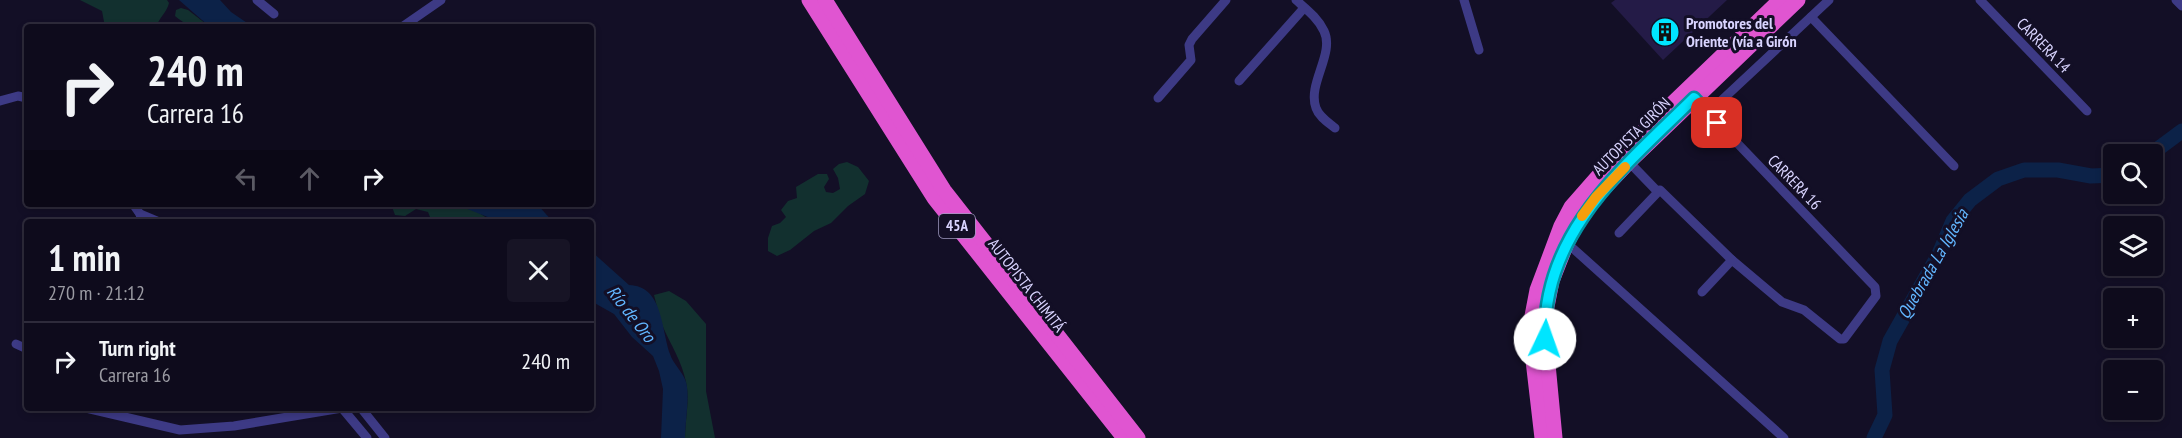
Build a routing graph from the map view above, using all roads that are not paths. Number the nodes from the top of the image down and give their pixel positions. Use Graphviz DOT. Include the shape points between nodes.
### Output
graph roads {
  1 [pos="257,0"];
  2 [pos="809,0"];
  3 [pos="825,0"];
  4 [pos="1296,0"];
  5 [pos="1464,0"];
  6 [pos="1780,0"];
  7 [pos="1798,0"];
  8 [pos="1828,0"];
  9 [pos="1980,0"];
  10 [pos="2176,0"];
  11 [pos="435,2"];
  12 [pos="1222,2"];
  13 [pos="2182,6"];
  14 [pos="1304,8"];
  15 [pos="274,14"];
  16 [pos="1811,16"];
  17 [pos="406,24"];
  18 [pos="1479,50"];
  19 [pos="1239,81"];
  20 [pos="24,97"];
  21 [pos="1158,98"];
  22 [pos="1694,98"];
  23 [pos="0,101"];
  24 [pos="2087,111"];
  25 [pos="1708,113"];
  26 [pos="1335,128"];
  27 [pos="1629,162"];
  28 [pos="1954,166"];
  29 [pos="1657,191"];
  30 [pos="1619,233"];
  31 [pos="1567,243"];
  32 [pos="1732,260"];
  33 [pos="1702,292"];
  34 [pos="16,344"];
  35 [pos="24,348"];
  36 [pos="99,411"];
  37 [pos="324,411"];
  38 [pos="344,411"];
  39 [pos="363,411"];
  40 [pos="163,426"];
  41 [pos="159,438"];
  42 [pos="367,438"];
  43 [pos="385,438"];
  44 [pos="1124,438"];
  45 [pos="1138,438"];
  46 [pos="1542,438"];
  47 [pos="1555,438"];
  48 [pos="1784,438"];
  1 -- 15 [label="street"];
  2 -- 44 [label="highway, AUTOPISTA CHIMITÁ / 45A" via="934,198"];
  3 -- 45 [label="highway, AUTOPISTA CHIMITÁ / 45A" via="944,190"];
  4 -- 14 [label="street"];
  5 -- 18 [label="street"];
  6 -- 46 [label="highway, AUTOPISTA GIRÓN" via="1606,166 1571,207 1537,290 1532,316 1531,343"];
  7 -- 22 [label="highway, AUTOPISTA GIRÓN"];
  8 -- 16 [label="street"];
  9 -- 24 [label="street, CARRERA 14"];
  10 -- 13 [label="street"];
  11 -- 17 [label="street"];
  12 -- 21 [label="street" via="1192,39 1191,60"];
  14 -- 19 [label="street"];
  14 -- 26 [label="street" via="1326,33 1315,100 1320,116"];
  16 -- 25 [label="street"];
  16 -- 28 [label="street"];
  20 -- 23 [label="street"];
  22 -- 25 [label="street, CARRERA 16"];
  22 -- 27 [label="highway, AUTOPISTA GIRÓN"];
  25 -- 32 [label="street, CARRERA 16" via="1875,287 1876,296 1848,335 1840,339 1804,310 1782,302"];
  27 -- 29 [label="street"];
  27 -- 31 [label="highway, AUTOPISTA GIRÓN" via="1596,197"];
  29 -- 30 [label="street"];
  29 -- 32 [label="street" via="1662,191"];
  31 -- 47 [label="highway, AUTOPISTA GIRÓN" via="1552,281 1544,321"];
  31 -- 48 [label="street"];
  32 -- 33 [label="street"];
  34 -- 35 [label="street"];
  36 -- 40 [label="street"];
  37 -- 40 [label="street" via="234,426 180,430"];
  38 -- 42 [label="street"];
  39 -- 43 [label="street"];
  40 -- 41 [label="street"];
}
